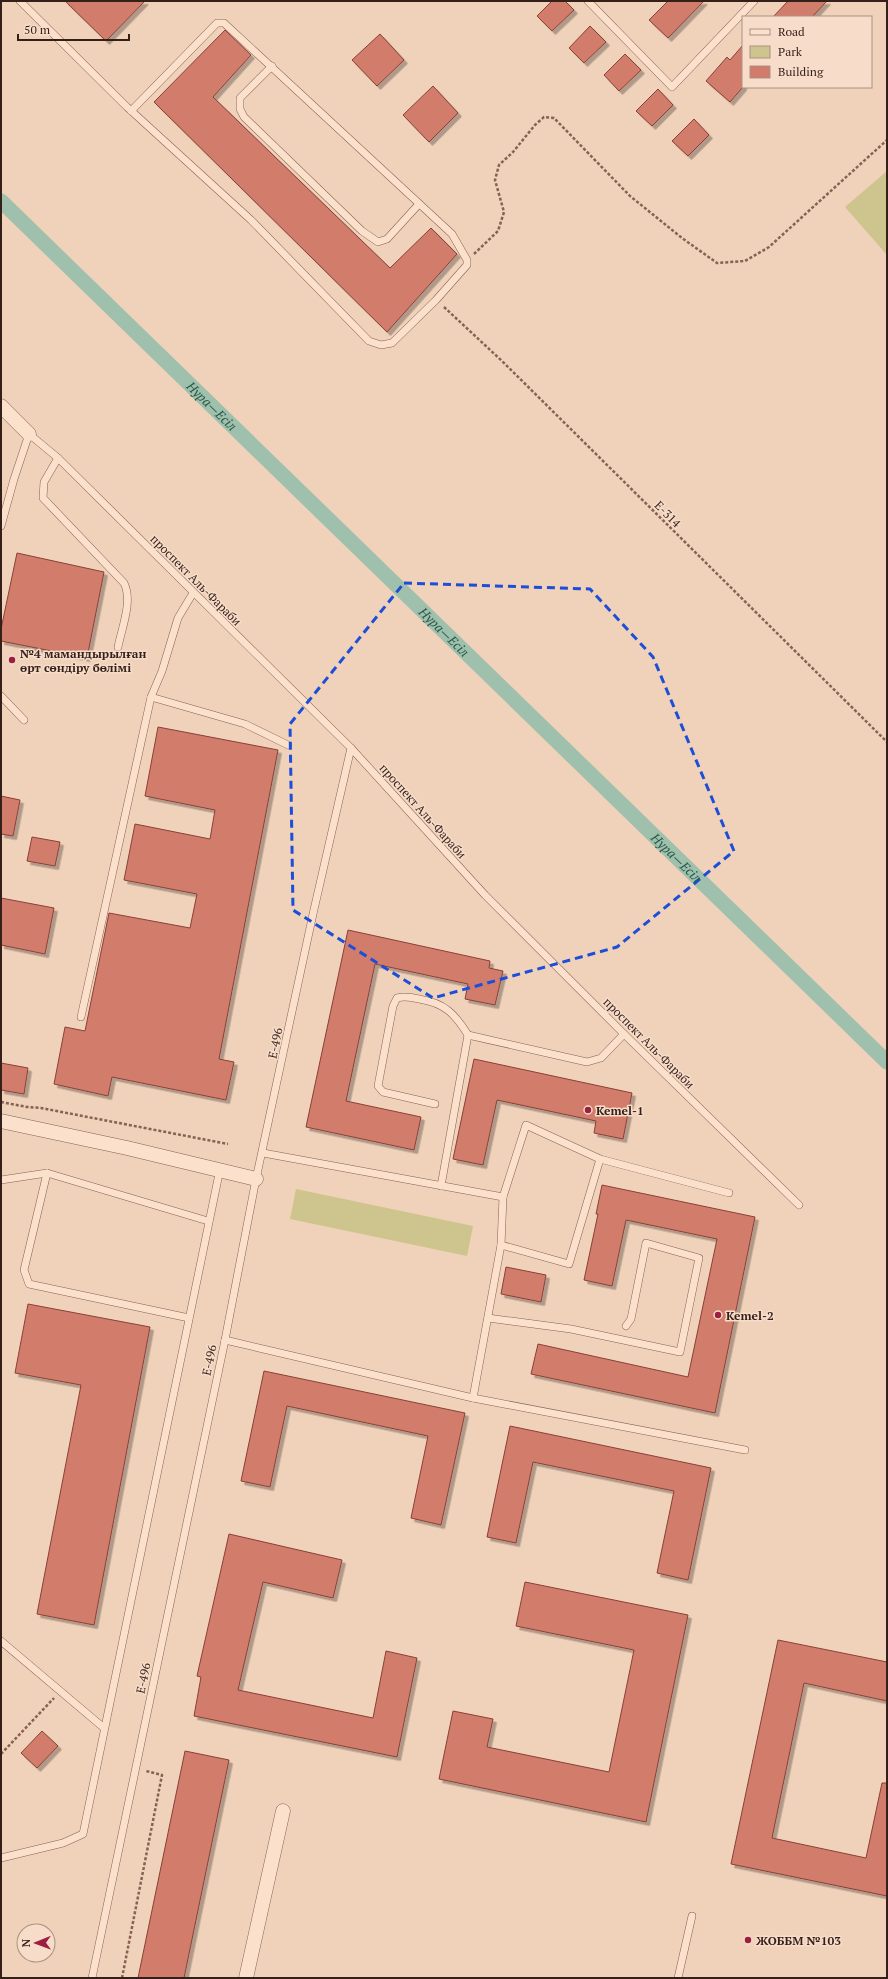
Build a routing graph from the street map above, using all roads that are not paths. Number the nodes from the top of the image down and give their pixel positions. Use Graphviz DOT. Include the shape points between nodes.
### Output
graph roads {
  1 [pos="20,1"];
  2 [pos="588,1"];
  3 [pos="754,1"];
  4 [pos="272,66"];
  5 [pos="131,110"];
  6 [pos="419,204"];
  7 [pos="1,406"];
  8 [pos="29,434"];
  9 [pos="58,458"];
  10 [pos="1,526"];
  11 [pos="193,593"];
  12 [pos="118,647"];
  13 [pos="1,696"];
  14 [pos="151,697"];
  15 [pos="24,720"];
  16 [pos="288,745"];
  17 [pos="351,748"];
  18 [pos="81,1017"];
  19 [pos="624,1034"];
  20 [pos="468,1035"];
  21 [pos="435,1104"];
  22 [pos="1,1121"];
  23 [pos="263,1153"];
  24 [pos="600,1159"];
  25 [pos="220,1169"];
  26 [pos="47,1173"];
  27 [pos="256,1179"];
  28 [pos="1,1180"];
  29 [pos="441,1186"];
  30 [pos="729,1192"];
  31 [pos="503,1197"];
  32 [pos="799,1205"];
  33 [pos="208,1220"];
  34 [pos="501,1245"];
  35 [pos="189,1318"];
  36 [pos="488,1318"];
  37 [pos="626,1326"];
  38 [pos="225,1340"];
  39 [pos="474,1398"];
  40 [pos="745,1450"];
  41 [pos="1,1641"];
  42 [pos="104,1728"];
  43 [pos="283,1811"];
  44 [pos="1,1858"];
  45 [pos="692,1916"];
  46 [pos="92,1978"];
  47 [pos="246,1978"];
  48 [pos="678,1978"];
  1 -- 5 [label="lane"];
  2 -- 3 [label="lane" via="672,87"];
  4 -- 5 [label="lane" via="224,23 217,23"];
  4 -- 6 [label="lane"];
  4 -- 6 [label="lane" via="240,98 240,109 244,117 362,231 378,242 387,240"];
  5 -- 6 [label="lane" via="250,220 369,341 382,345 392,343 467,265 467,260 452,234"];
  7 -- 8 [label="street"];
  8 -- 9 [label="lane, проспект Аль-Фараби"];
  8 -- 10 [label="lane"];
  9 -- 11 [label="lane, проспект Аль-Фараби"];
  9 -- 12 [label="lane" via="44,482 43,498 128,590"];
  11 -- 14 [label="lane" via="178,618 162,671"];
  11 -- 17 [label="lane, проспект Аль-Фараби"];
  13 -- 15 [label="lane"];
  14 -- 16 [label="lane" via="245,724"];
  14 -- 18 [label="lane"];
  17 -- 19 [label="lane, проспект Аль-Фараби" via="485,895"];
  17 -- 23 [label="lane, E-496" via="311,921"];
  19 -- 20 [label="lane" via="601,1058 587,1062"];
  19 -- 32 [label="lane, проспект Аль-Фараби"];
  20 -- 21 [label="lane" via="457,1018 435,1002 404,996 397,998 393,1006 378,1086 383,1092"];
  20 -- 29 [label="lane"];
  22 -- 25 [label="street"];
  23 -- 27 [label="lane, E-496"];
  23 -- 29 [label="lane"];
  24 -- 30 [label="lane"];
  24 -- 31 [label="lane" via="526,1124"];
  24 -- 34 [label="lane" via="569,1264"];
  25 -- 27 [label="street"];
  25 -- 33 [label="lane"];
  26 -- 28 [label="lane"];
  26 -- 33 [label="lane"];
  26 -- 35 [label="lane" via="24,1270 29,1284"];
  27 -- 38 [label="lane, E-496"];
  29 -- 31 [label="lane"];
  31 -- 34 [label="lane"];
  33 -- 35 [label="lane"];
  34 -- 36 [label="lane"];
  35 -- 42 [label="lane"];
  36 -- 37 [label="lane" via="571,1329 680,1352 699,1258 646,1244 631,1319"];
  36 -- 39 [label="lane"];
  38 -- 39 [label="lane"];
  38 -- 46 [label="lane, E-496"];
  39 -- 40 [label="lane"];
  41 -- 42 [label="lane"];
  42 -- 44 [label="lane" via="83,1834 63,1843"];
  43 -- 47 [label="street"];
  45 -- 48 [label="lane"];
}
